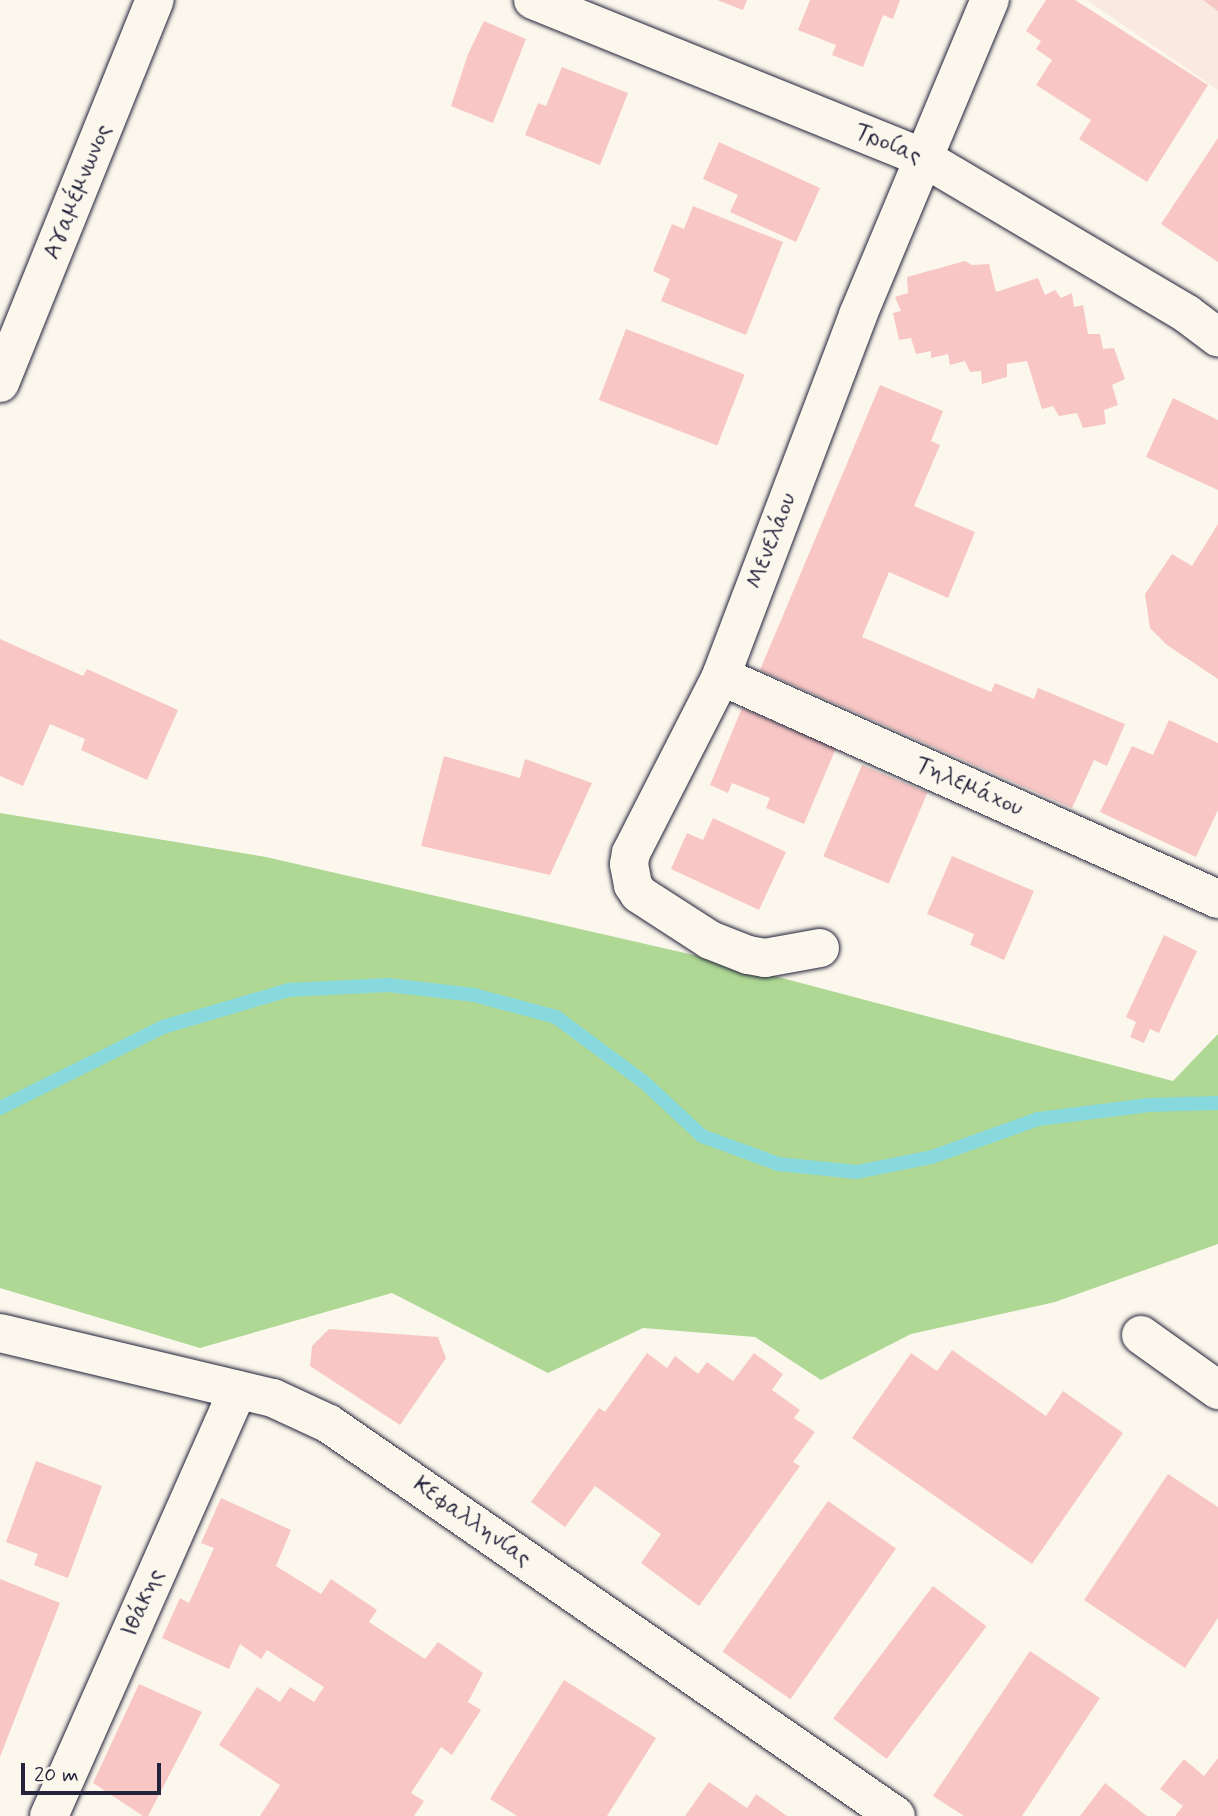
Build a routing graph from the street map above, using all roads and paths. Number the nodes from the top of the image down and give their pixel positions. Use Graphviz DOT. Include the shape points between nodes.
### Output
graph roads {
  1 [pos="155,0"];
  2 [pos="533,0"];
  3 [pos="990,0"];
  4 [pos="922,158"];
  5 [pos="1218,337"];
  6 [pos="0,383"];
  7 [pos="721,676"];
  8 [pos="1218,898"];
  9 [pos="820,948"];
  10 [pos="0,1333"];
  11 [pos="1141,1335"];
  12 [pos="238,1390"];
  13 [pos="1218,1390"];
  14 [pos="49,1816"];
  15 [pos="896,1816"];
  1 -- 6 [label="street, Αγαμέμνωνος"];
  2 -- 4 [label="street, Τροίας"];
  3 -- 4 [label="street, Μενελάου"];
  4 -- 5 [label="street, Τροίας"];
  4 -- 7 [label="street, Μενελάου"];
  7 -- 8 [label="street, Τηλεμάχου"];
  7 -- 9 [label="street, Μενελάου" via="631,853 633,885 639,894 710,940 748,955 779,957"];
  10 -- 12 [label="street, Κεφαλληνίας"];
  11 -- 13 [label="street"];
  12 -- 14 [label="street, Ιθάκης"];
  12 -- 15 [label="street, Κεφαλληνίας" via="273,1398 329,1424"];
}
